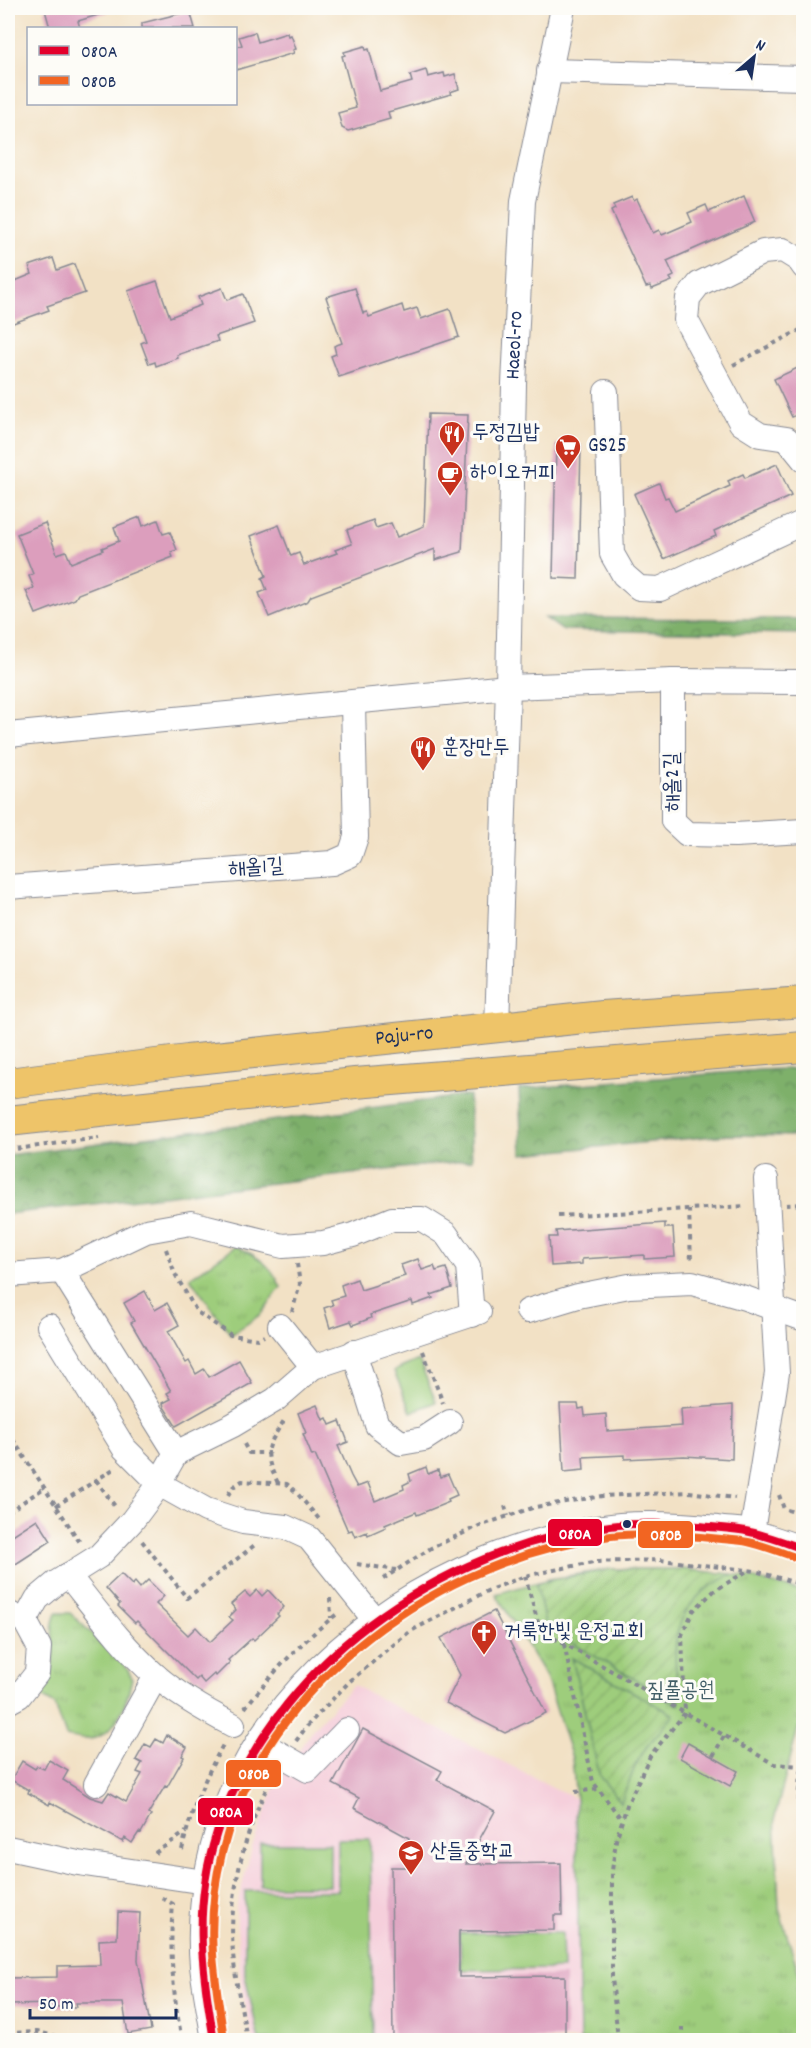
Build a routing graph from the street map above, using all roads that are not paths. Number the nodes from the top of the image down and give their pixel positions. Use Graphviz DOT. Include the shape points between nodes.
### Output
graph roads {
  1 [pos="562,8"];
  2 [pos="549,70"];
  3 [pos="804,78"];
  4 [pos="804,267"];
  5 [pos="606,392"];
  6 [pos="804,460"];
  7 [pos="804,522"];
  8 [pos="673,681"];
  9 [pos="804,682"];
  10 [pos="508,687"];
  11 [pos="353,703"];
  12 [pos="8,735"];
  13 [pos="804,831"];
  14 [pos="8,887"];
  15 [pos="804,1002"];
  16 [pos="497,1027"];
  17 [pos="804,1047"];
  18 [pos="8,1083"];
  19 [pos="8,1121"];
  20 [pos="766,1179"];
  21 [pos="62,1271"];
  22 [pos="8,1275"];
  23 [pos="773,1308"];
  24 [pos="528,1311"];
  25 [pos="804,1319"];
  26 [pos="49,1326"];
  27 [pos="280,1326"];
  28 [pos="354,1352"];
  29 [pos="313,1367"];
  30 [pos="450,1422"];
  31 [pos="176,1453"];
  32 [pos="159,1483"];
  33 [pos="752,1532"];
  34 [pos="804,1549"];
  35 [pos="68,1575"];
  36 [pos="16,1617"];
  37 [pos="374,1619"];
  38 [pos="156,1677"];
  39 [pos="8,1702"];
  40 [pos="233,1725"];
  41 [pos="347,1730"];
  42 [pos="259,1742"];
  43 [pos="96,1784"];
  44 [pos="8,1848"];
  45 [pos="205,1882"];
  46 [pos="214,2040"];
  1 -- 2 [label="street, Haeol-ro"];
  2 -- 3 [label="street"];
  2 -- 10 [label="street, Haeol-ro" via="523,201 514,384"];
  4 -- 6 [label="street" via="783,249 763,252 699,284 688,298 686,320 741,423 760,435 787,439"];
  5 -- 7 [label="street" via="612,554 624,575 639,588 660,589"];
  8 -- 9 [label="street"];
  8 -- 10 [label="street"];
  8 -- 13 [label="street, 해올2길" via="673,821 687,834"];
  10 -- 11 [label="street"];
  10 -- 16 [label="street, Haeol-ro"];
  11 -- 12 [label="street"];
  11 -- 14 [label="street, 해올1길" via="356,837 350,855 332,864"];
  15 -- 16 [label="main road, Paju-ro"];
  16 -- 18 [label="main road, Paju-ro"];
  17 -- 19 [label="main road, Paju-ro" via="355,1083"];
  20 -- 23 [label="street"];
  21 -- 22 [label="street"];
  21 -- 28 [label="street" via="150,1230 191,1223 283,1246 323,1243 392,1219 422,1219 446,1234 468,1266 475,1313"];
  21 -- 31 [label="street"];
  23 -- 24 [label="street" via="692,1283 629,1286"];
  23 -- 25 [label="street"];
  23 -- 33 [label="street" via="777,1373"];
  26 -- 32 [label="street" via="113,1433"];
  27 -- 29 [label="street"];
  28 -- 29 [label="street"];
  28 -- 30 [label="street" via="377,1425 401,1443 424,1439"];
  29 -- 31 [label="street" via="275,1400"];
  31 -- 32 [label="street"];
  32 -- 35 [label="street" via="99,1556"];
  32 -- 37 [label="street" via="206,1510 243,1522 285,1527 309,1538"];
  33 -- 34 [label="street"];
  33 -- 37 [label="street" via="670,1523 598,1528 483,1560"];
  35 -- 36 [label="street"];
  35 -- 38 [label="street" via="114,1633"];
  36 -- 39 [label="street" via="39,1647 37,1673 19,1696"];
  37 -- 42 [label="street" via="307,1681"];
  38 -- 40 [label="street" via="190,1702"];
  38 -- 43 [label="street"];
  41 -- 42 [label="street" via="308,1770"];
  42 -- 45 [label="street" via="237,1781 217,1831"];
  44 -- 45 [label="street"];
  45 -- 46 [label="street" via="202,1965"];
}
